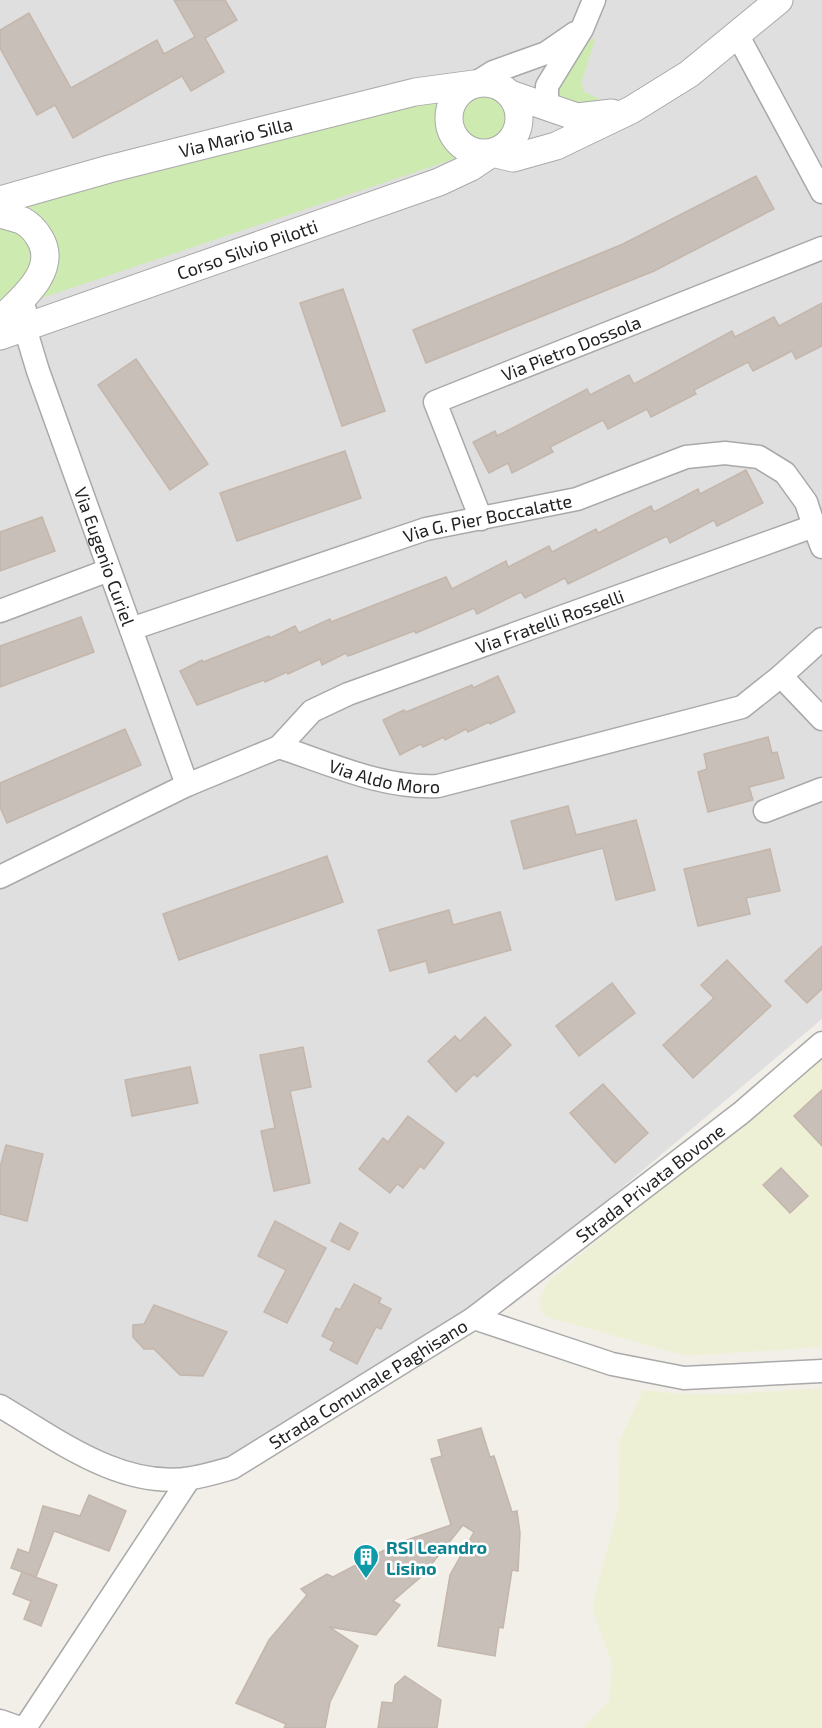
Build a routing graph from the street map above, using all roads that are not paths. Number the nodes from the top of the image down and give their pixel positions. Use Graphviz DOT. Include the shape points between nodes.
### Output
graph roads {
  1 [pos="594,0"];
  2 [pos="780,2"];
  3 [pos="582,29"];
  4 [pos="738,36"];
  5 [pos="474,84"];
  6 [pos="510,94"];
  7 [pos="552,109"];
  8 [pos="631,111"];
  9 [pos="492,153"];
  10 [pos="822,192"];
  11 [pos="0,200"];
  12 [pos="0,214"];
  13 [pos="822,248"];
  14 [pos="8,328"];
  15 [pos="481,519"];
  16 [pos="818,537"];
  17 [pos="109,570"];
  18 [pos="0,611"];
  19 [pos="131,629"];
  20 [pos="822,639"];
  21 [pos="782,676"];
  22 [pos="822,719"];
  23 [pos="279,747"];
  24 [pos="187,785"];
  25 [pos="822,789"];
  26 [pos="765,811"];
  27 [pos="0,877"];
  28 [pos="822,1043"];
  29 [pos="474,1318"];
  30 [pos="822,1371"];
  31 [pos="0,1406"];
  32 [pos="189,1479"];
  33 [pos="0,1721"];
  34 [pos="20,1728"];
  35 [pos="25,1728"];
  1 -- 3 [label="street"];
  2 -- 4 [label="street"];
  3 -- 5 [label="street" via="546,53 493,72"];
  3 -- 7 [label="street" via="547,86"];
  4 -- 8 [label="street"];
  4 -- 10 [label="street"];
  5 -- 6 [label="street" via="492,83"];
  5 -- 9 [label="street" via="454,98 450,129 454,138 471,151"];
  5 -- 11 [label="street, Via Mario Silla" via="415,92"];
  6 -- 7 [label="street"];
  6 -- 9 [label="street, Corso Silvio Pilotti" via="516,103 519,123 510,143"];
  7 -- 8 [label="street" via="577,117"];
  8 -- 9 [label="street" via="556,146 513,158"];
  9 -- 14 [label="street, Corso Silvio Pilotti" via="439,182"];
  12 -- 14 [label="street" via="33,228 45,255 43,270"];
  13 -- 15 [label="street, Via Pietro Dossola" via="435,402"];
  14 -- 17 [label="street, Via Eugenio Curiel"];
  15 -- 16 [label="street, Via G. Pier Boccalatte" via="577,499 686,457 725,453 759,457 785,473 806,502"];
  15 -- 19 [label="street, Via G. Pier Boccalatte" via="426,529"];
  16 -- 23 [label="street, Via Fratelli Rosselli" via="348,694 312,711"];
  17 -- 18 [label="street"];
  17 -- 19 [label="street, Via Eugenio Curiel"];
  19 -- 24 [label="street, Via Eugenio Curiel"];
  20 -- 21 [label="street, Via Aldo Moro"];
  21 -- 22 [label="street"];
  21 -- 23 [label="street, Via Aldo Moro" via="742,707 438,786 414,788 390,783"];
  23 -- 24 [label="street"];
  24 -- 27 [label="street"];
  25 -- 26 [label="street"];
  28 -- 29 [label="street, Strada Privata Bovone" via="741,1113"];
  29 -- 30 [label="street, Strada Comunale Paghisano" via="612,1364 684,1378"];
  29 -- 32 [label="street, Strada Comunale Paghisano" via="232,1468"];
  31 -- 32 [label="street, Strada Comunale Paghisano" via="86,1456 138,1477"];
  32 -- 35 [label="street"];
  33 -- 34 [label="street"];
}
